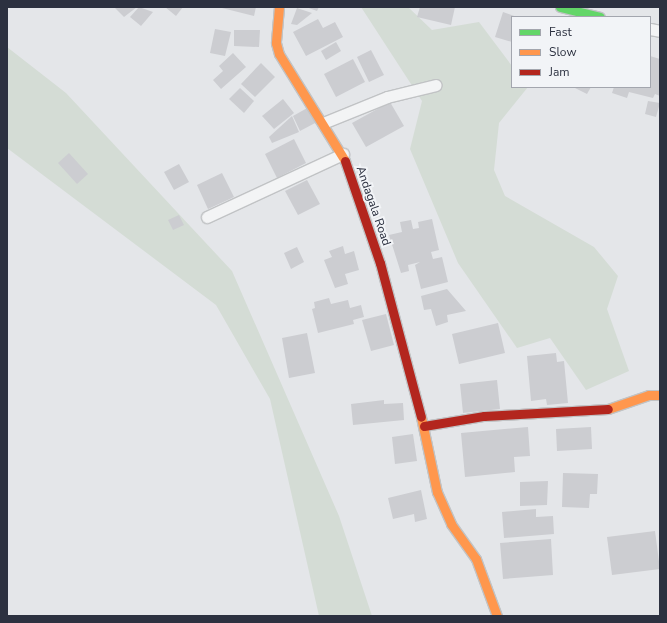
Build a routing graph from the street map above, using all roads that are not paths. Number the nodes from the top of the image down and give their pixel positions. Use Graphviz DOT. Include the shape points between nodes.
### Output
graph roads {
  1 [pos="279,7"];
  2 [pos="560,7"];
  3 [pos="595,16"];
  4 [pos="436,85"];
  5 [pos="323,123"];
  6 [pos="343,154"];
  7 [pos="207,216"];
  8 [pos="660,395"];
  9 [pos="424,426"];
  10 [pos="497,616"];
  1 -- 5 [label="street, Andagala Road" via="276,43 279,54"];
  2 -- 3 [label="street"];
  4 -- 5 [label="street" via="387,97"];
  5 -- 6 [label="street, Andagala Road"];
  6 -- 7 [label="street"];
  6 -- 9 [label="street, Andagala Road" via="380,263"];
  8 -- 9 [label="street" via="649,395 607,410 484,416"];
  9 -- 10 [label="street, Andagala Road" via="437,492 451,524 476,559"];
}
